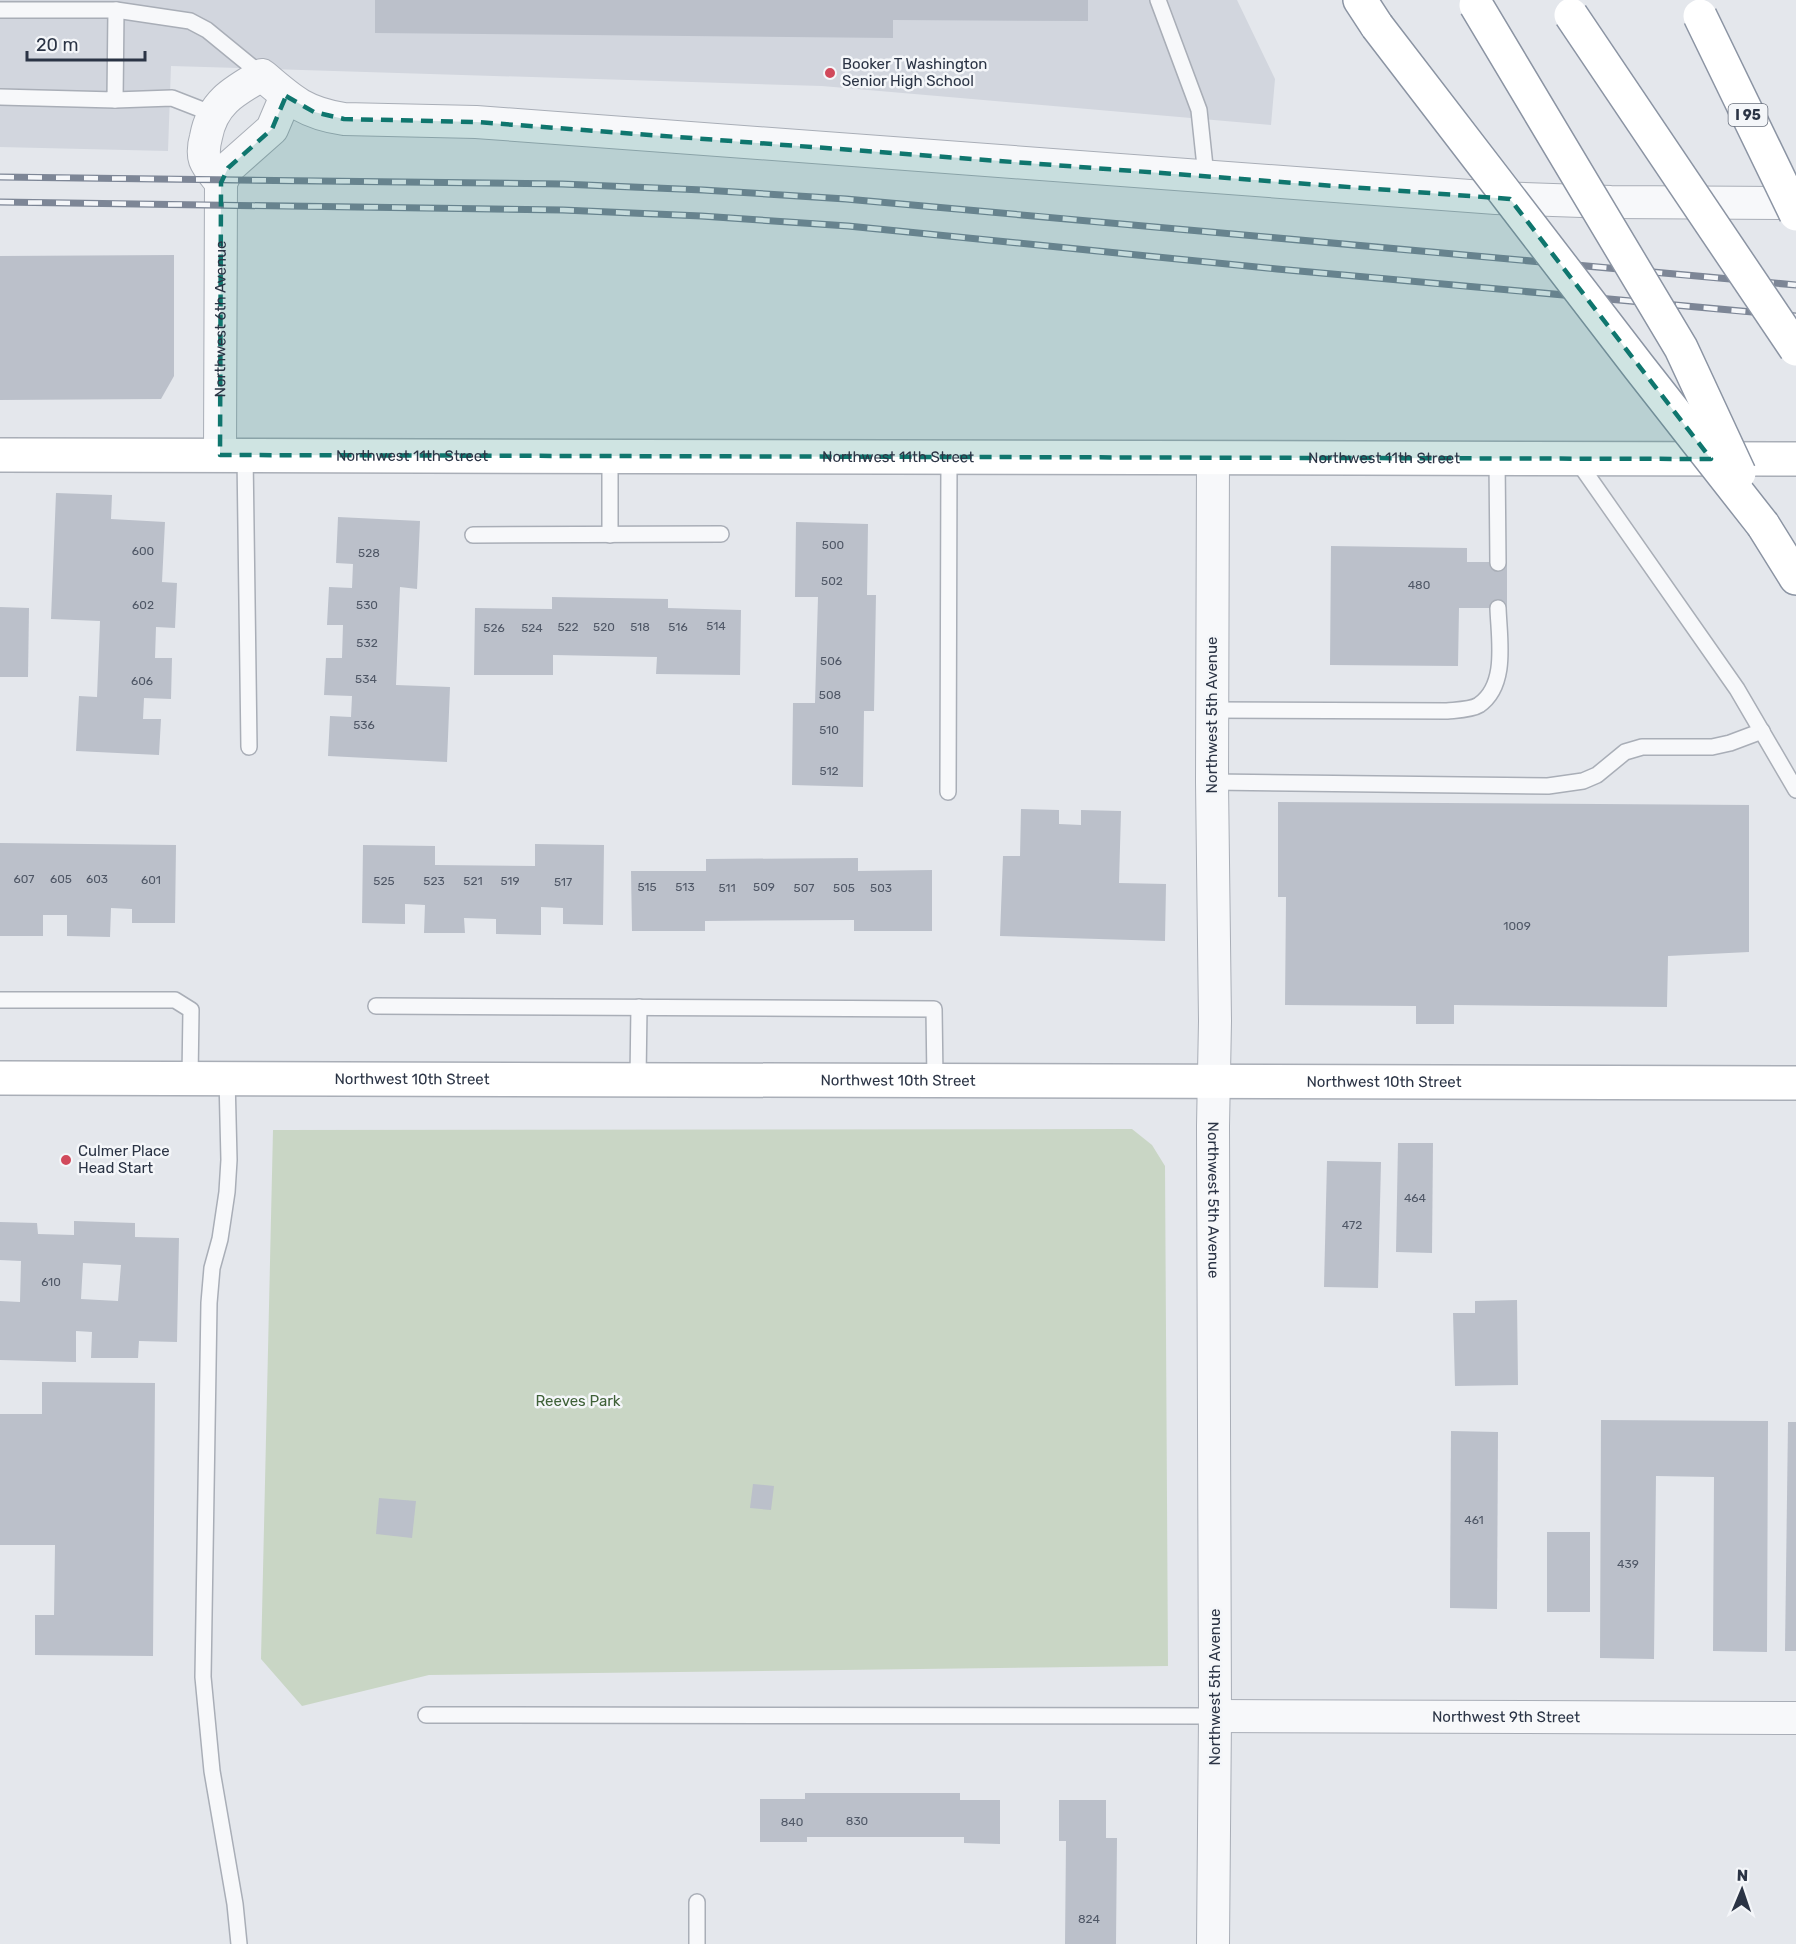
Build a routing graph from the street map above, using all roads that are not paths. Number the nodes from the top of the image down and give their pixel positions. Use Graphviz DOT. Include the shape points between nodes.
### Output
graph roads {
  1 [pos="1158,0"];
  2 [pos="1474,2"];
  3 [pos="38,5"];
  4 [pos="1567,7"];
  5 [pos="1696,8"];
  6 [pos="0,10"];
  7 [pos="116,10"];
  8 [pos="1369,13"];
  9 [pos="262,75"];
  10 [pos="286,96"];
  11 [pos="0,97"];
  12 [pos="115,100"];
  13 [pos="213,114"];
  14 [pos="1206,176"];
  15 [pos="221,183"];
  16 [pos="1796,203"];
  17 [pos="1796,214"];
  18 [pos="1796,348"];
  19 [pos="0,455"];
  20 [pos="233,455"];
  21 [pos="610,456"];
  22 [pos="949,457"];
  23 [pos="1213,458"];
  24 [pos="1497,458"];
  25 [pos="1576,459"];
  26 [pos="1796,459"];
  27 [pos="1763,525"];
  28 [pos="722,534"];
  29 [pos="473,535"];
  30 [pos="610,535"];
  31 [pos="1498,563"];
  32 [pos="1796,578"];
  33 [pos="1498,608"];
  34 [pos="1212,710"];
  35 [pos="1762,731"];
  36 [pos="249,747"];
  37 [pos="1212,782"];
  38 [pos="1796,790"];
  39 [pos="948,792"];
  40 [pos="0,1000"];
  41 [pos="376,1006"];
  42 [pos="639,1007"];
  43 [pos="0,1078"];
  44 [pos="190,1078"];
  45 [pos="226,1078"];
  46 [pos="638,1079"];
  47 [pos="935,1079"];
  48 [pos="1214,1080"];
  49 [pos="1796,1083"];
  50 [pos="426,1715"];
  51 [pos="1215,1716"];
  52 [pos="1796,1718"];
  53 [pos="697,1902"];
  54 [pos="238,1944"];
  55 [pos="697,1944"];
  56 [pos="1213,1944"];
  1 -- 14 [label="lane" via="1199,110"];
  2 -- 27 [label="main road, bridge" via="1681,348"];
  3 -- 6 [label="lane"];
  3 -- 7 [label="lane"];
  4 -- 18 [label="main road, bridge"];
  5 -- 17 [label="main road, I 95, bridge"];
  7 -- 9 [label="lane" via="190,21"];
  7 -- 12 [label="lane"];
  8 -- 27 [label="main road, bridge"];
  9 -- 10 [label="street"];
  9 -- 13 [label="street" via="236,90"];
  10 -- 14 [label="street" via="303,108 344,119 476,122"];
  10 -- 15 [label="street" via="272,129 228,168"];
  11 -- 12 [label="lane"];
  12 -- 13 [label="lane" via="172,98"];
  13 -- 15 [label="street" via="204,143 205,160"];
  14 -- 16 [label="street" via="1543,201"];
  15 -- 20 [label="street, Northwest 6th Avenue"];
  19 -- 20 [label="main road, Northwest 11th Street"];
  20 -- 21 [label="main road, Northwest 11th Street"];
  20 -- 36 [label="lane"];
  21 -- 22 [label="main road, Northwest 11th Street"];
  21 -- 30 [label="lane"];
  22 -- 23 [label="main road, Northwest 11th Street"];
  22 -- 39 [label="lane"];
  23 -- 24 [label="main road, Northwest 11th Street"];
  23 -- 34 [label="street, Northwest 5th Avenue"];
  24 -- 25 [label="main road, Northwest 11th Street"];
  24 -- 31 [label="lane"];
  25 -- 26 [label="main road, Northwest 11th Street"];
  25 -- 35 [label="lane" via="1737,689"];
  27 -- 32 [label="main road"];
  28 -- 30 [label="lane"];
  29 -- 30 [label="lane"];
  33 -- 34 [label="lane" via="1499,677 1491,694 1477,706 1447,711"];
  34 -- 37 [label="street, Northwest 5th Avenue"];
  35 -- 37 [label="lane" via="1712,747 1642,747 1625,752 1597,775 1583,781 1548,786"];
  35 -- 38 [label="lane"];
  37 -- 48 [label="street, Northwest 5th Avenue"];
  40 -- 44 [label="lane" via="175,1000 192,1010"];
  41 -- 42 [label="lane"];
  42 -- 46 [label="lane"];
  42 -- 47 [label="lane" via="934,1009"];
  43 -- 44 [label="main road, Northwest 10th Street"];
  44 -- 45 [label="main road, Northwest 10th Street"];
  45 -- 46 [label="main road, Northwest 10th Street"];
  45 -- 54 [label="lane" via="227,1192 209,1303 203,1677 212,1771"];
  46 -- 47 [label="main road, Northwest 10th Street"];
  47 -- 48 [label="main road, Northwest 10th Street"];
  48 -- 49 [label="main road, Northwest 10th Street"];
  48 -- 51 [label="street, Northwest 5th Avenue"];
  50 -- 51 [label="lane"];
  51 -- 52 [label="street, Northwest 9th Street"];
  51 -- 56 [label="street, Northwest 5th Avenue"];
  53 -- 55 [label="lane"];
}
